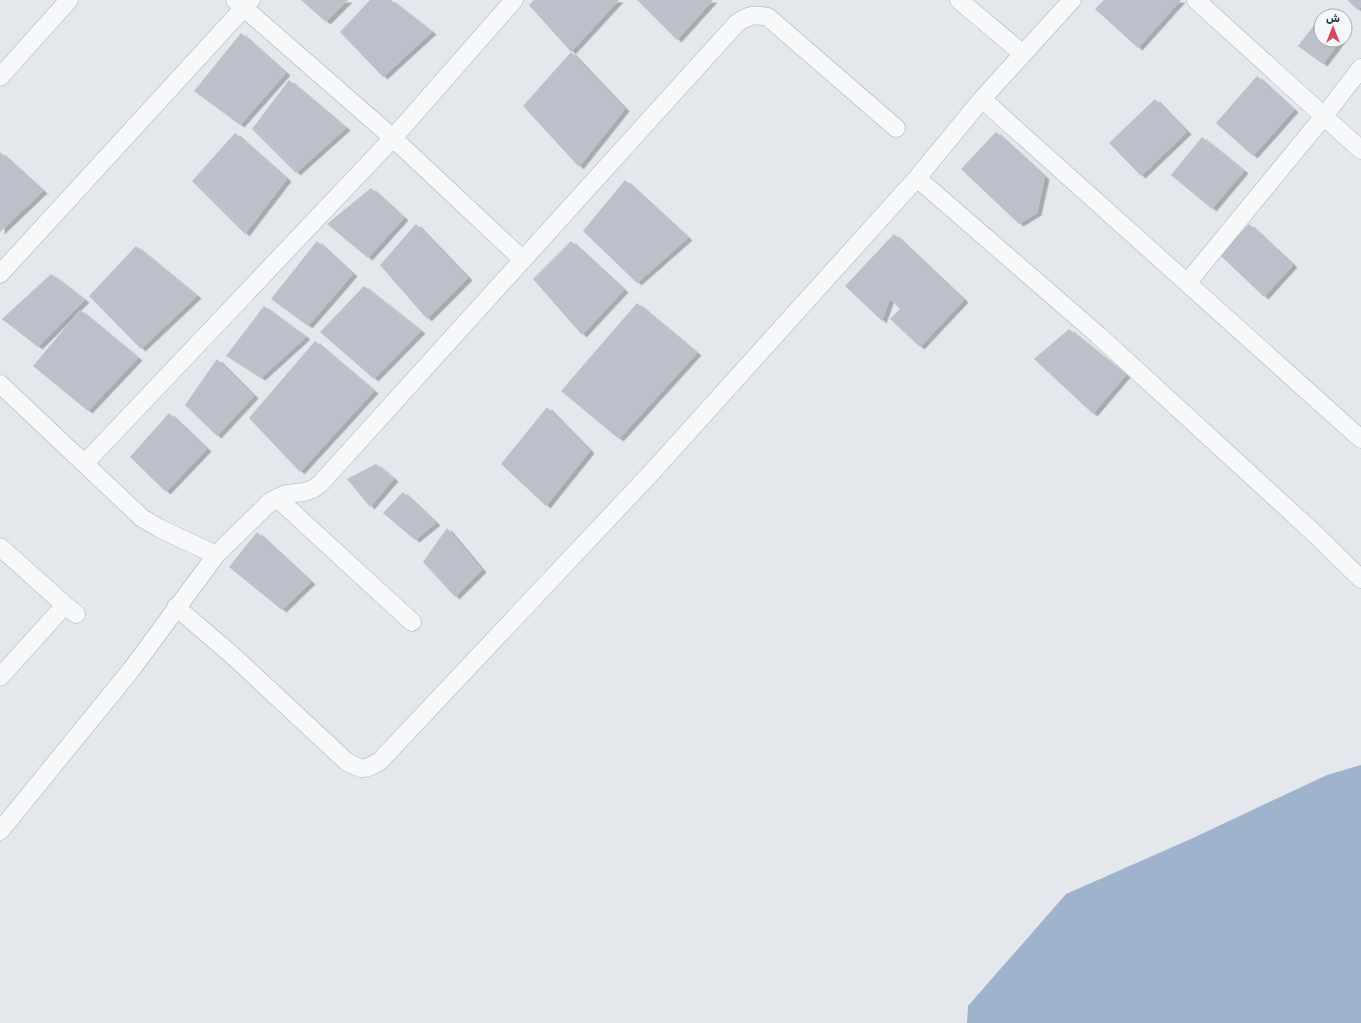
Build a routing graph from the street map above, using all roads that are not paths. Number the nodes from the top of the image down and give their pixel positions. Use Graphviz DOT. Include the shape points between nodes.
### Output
graph roads {
  1 [pos="69,0"];
  2 [pos="514,0"];
  3 [pos="959,0"];
  4 [pos="1072,0"];
  5 [pos="1196,0"];
  6 [pos="243,3"];
  7 [pos="1023,54"];
  8 [pos="1361,68"];
  9 [pos="0,77"];
  10 [pos="982,99"];
  11 [pos="1324,116"];
  12 [pos="896,128"];
  13 [pos="393,138"];
  14 [pos="1361,150"];
  15 [pos="917,178"];
  16 [pos="523,260"];
  17 [pos="0,274"];
  18 [pos="1187,283"];
  19 [pos="0,384"];
  20 [pos="1361,439"];
  21 [pos="84,463"];
  22 [pos="277,498"];
  23 [pos="0,547"];
  24 [pos="216,555"];
  25 [pos="1361,579"];
  26 [pos="176,607"];
  27 [pos="412,622"];
  28 [pos="0,677"];
  29 [pos="1,828"];
  1 -- 9 [label="street"];
  2 -- 13 [label="street"];
  3 -- 7 [label="street"];
  4 -- 7 [label="street"];
  5 -- 11 [label="street"];
  6 -- 13 [label="street"];
  6 -- 17 [label="street"];
  7 -- 10 [label="street"];
  8 -- 11 [label="street"];
  10 -- 15 [label="street"];
  10 -- 18 [label="street"];
  11 -- 14 [label="street"];
  11 -- 18 [label="street"];
  12 -- 16 [label="street" via="768,17 746,17 737,23"];
  13 -- 16 [label="street"];
  13 -- 21 [label="street"];
  15 -- 25 [label="street" via="1104,340"];
  15 -- 26 [label="street" via="652,472 380,761 367,769 356,767 346,761 232,655"];
  16 -- 22 [label="street" via="320,484 304,492"];
  18 -- 20 [label="street"];
  19 -- 21 [label="street"];
  21 -- 24 [label="street" via="142,518"];
  22 -- 24 [label="street"];
  22 -- 27 [label="street"];
  23 -- 28 [label="street" via="71,610"];
  24 -- 26 [label="street"];
  26 -- 29 [label="street" via="131,670"];
}
